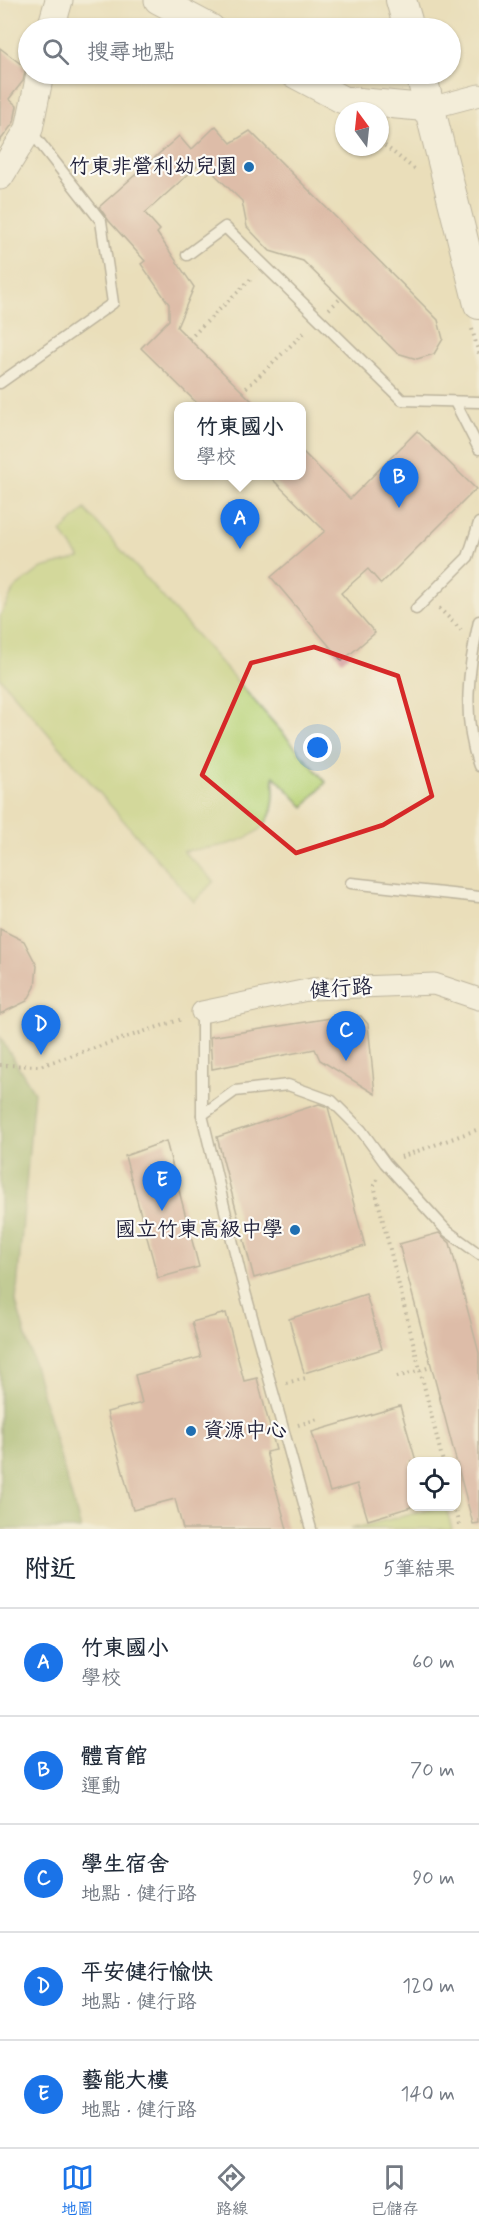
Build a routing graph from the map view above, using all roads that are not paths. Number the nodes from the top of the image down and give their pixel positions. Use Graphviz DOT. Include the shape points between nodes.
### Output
graph roads {
  1 [pos="59,0"];
  2 [pos="158,0"];
  3 [pos="401,0"];
  4 [pos="54,18"];
  5 [pos="192,18"];
  6 [pos="406,18"];
  7 [pos="38,84"];
  8 [pos="313,84"];
  9 [pos="424,84"];
  10 [pos="479,95"];
  11 [pos="430,108"];
  12 [pos="29,129"];
  13 [pos="0,176"];
  14 [pos="187,255"];
  15 [pos="479,304"];
  16 [pos="0,382"];
  17 [pos="455,402"];
  18 [pos="479,402"];
  19 [pos="479,449"];
  20 [pos="479,523"];
  21 [pos="416,609"];
  22 [pos="479,621"];
  23 [pos="479,766"];
  24 [pos="351,883"];
  25 [pos="479,897"];
  26 [pos="479,999"];
  27 [pos="202,1012"];
  28 [pos="202,1115"];
  29 [pos="479,1254"];
  30 [pos="311,1529"];
  1 -- 4 [label="street"];
  2 -- 5 [label="street"];
  3 -- 6 [label="main road"];
  7 -- 12 [label="street"];
  8 -- 11 [label="street" via="344,100"];
  9 -- 11 [label="main road"];
  10 -- 11 [label="street"];
  11 -- 15 [label="main road"];
  12 -- 13 [label="street"];
  12 -- 16 [label="lane" via="100,221 113,303"];
  14 -- 17 [label="lane" via="225,227 402,400"];
  17 -- 18 [label="lane"];
  17 -- 19 [label="lane"];
  20 -- 21 [label="lane" via="468,557"];
  22 -- 23 [label="lane" via="466,684"];
  24 -- 25 [label="lane"];
  26 -- 27 [label="street, 健行路" via="434,984 312,989"];
  27 -- 28 [label="lane"];
  28 -- 29 [label="lane" via="235,1091 288,1085 332,1101 447,1231"];
  28 -- 30 [label="lane" via="242,1281"];
}
